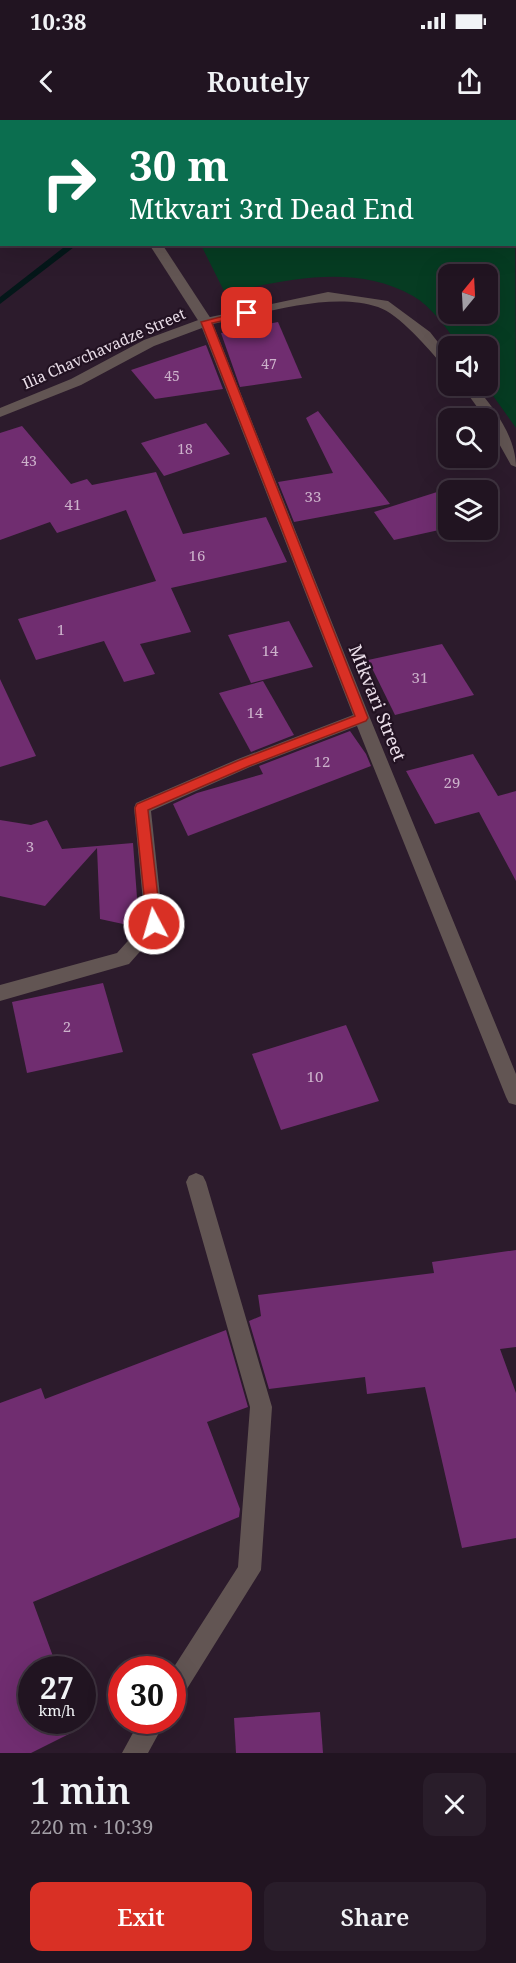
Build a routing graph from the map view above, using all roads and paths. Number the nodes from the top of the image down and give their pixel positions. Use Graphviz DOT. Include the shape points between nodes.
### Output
graph roads {
  1 [pos="156,246"];
  2 [pos="206,322"];
  3 [pos="438,351"];
  4 [pos="476,396"];
  5 [pos="0,413"];
  6 [pos="516,462"];
  7 [pos="362,718"];
  8 [pos="0,993"];
  9 [pos="516,1097"];
  10 [pos="196,1182"];
  11 [pos="186,1670"];
  12 [pos="146,1734"];
  13 [pos="134,1753"];
  1 -- 2 [label="street, Mtkvari Street"];
  2 -- 3 [label="street, Ilia Chavchavadze Street" via="328,296 383,304 425,335"];
  2 -- 5 [label="street, Ilia Chavchavadze Street" via="149,343 76,382"];
  2 -- 7 [label="street, Mtkvari Street"];
  4 -- 6 [label="street"];
  7 -- 8 [label="street" via="244,763 142,808 154,924 123,959"];
  7 -- 9 [label="street, Mtkvari Street"];
  10 -- 11 [label="street" via="261,1407 249,1570"];
  12 -- 13 [label="street"];
}
